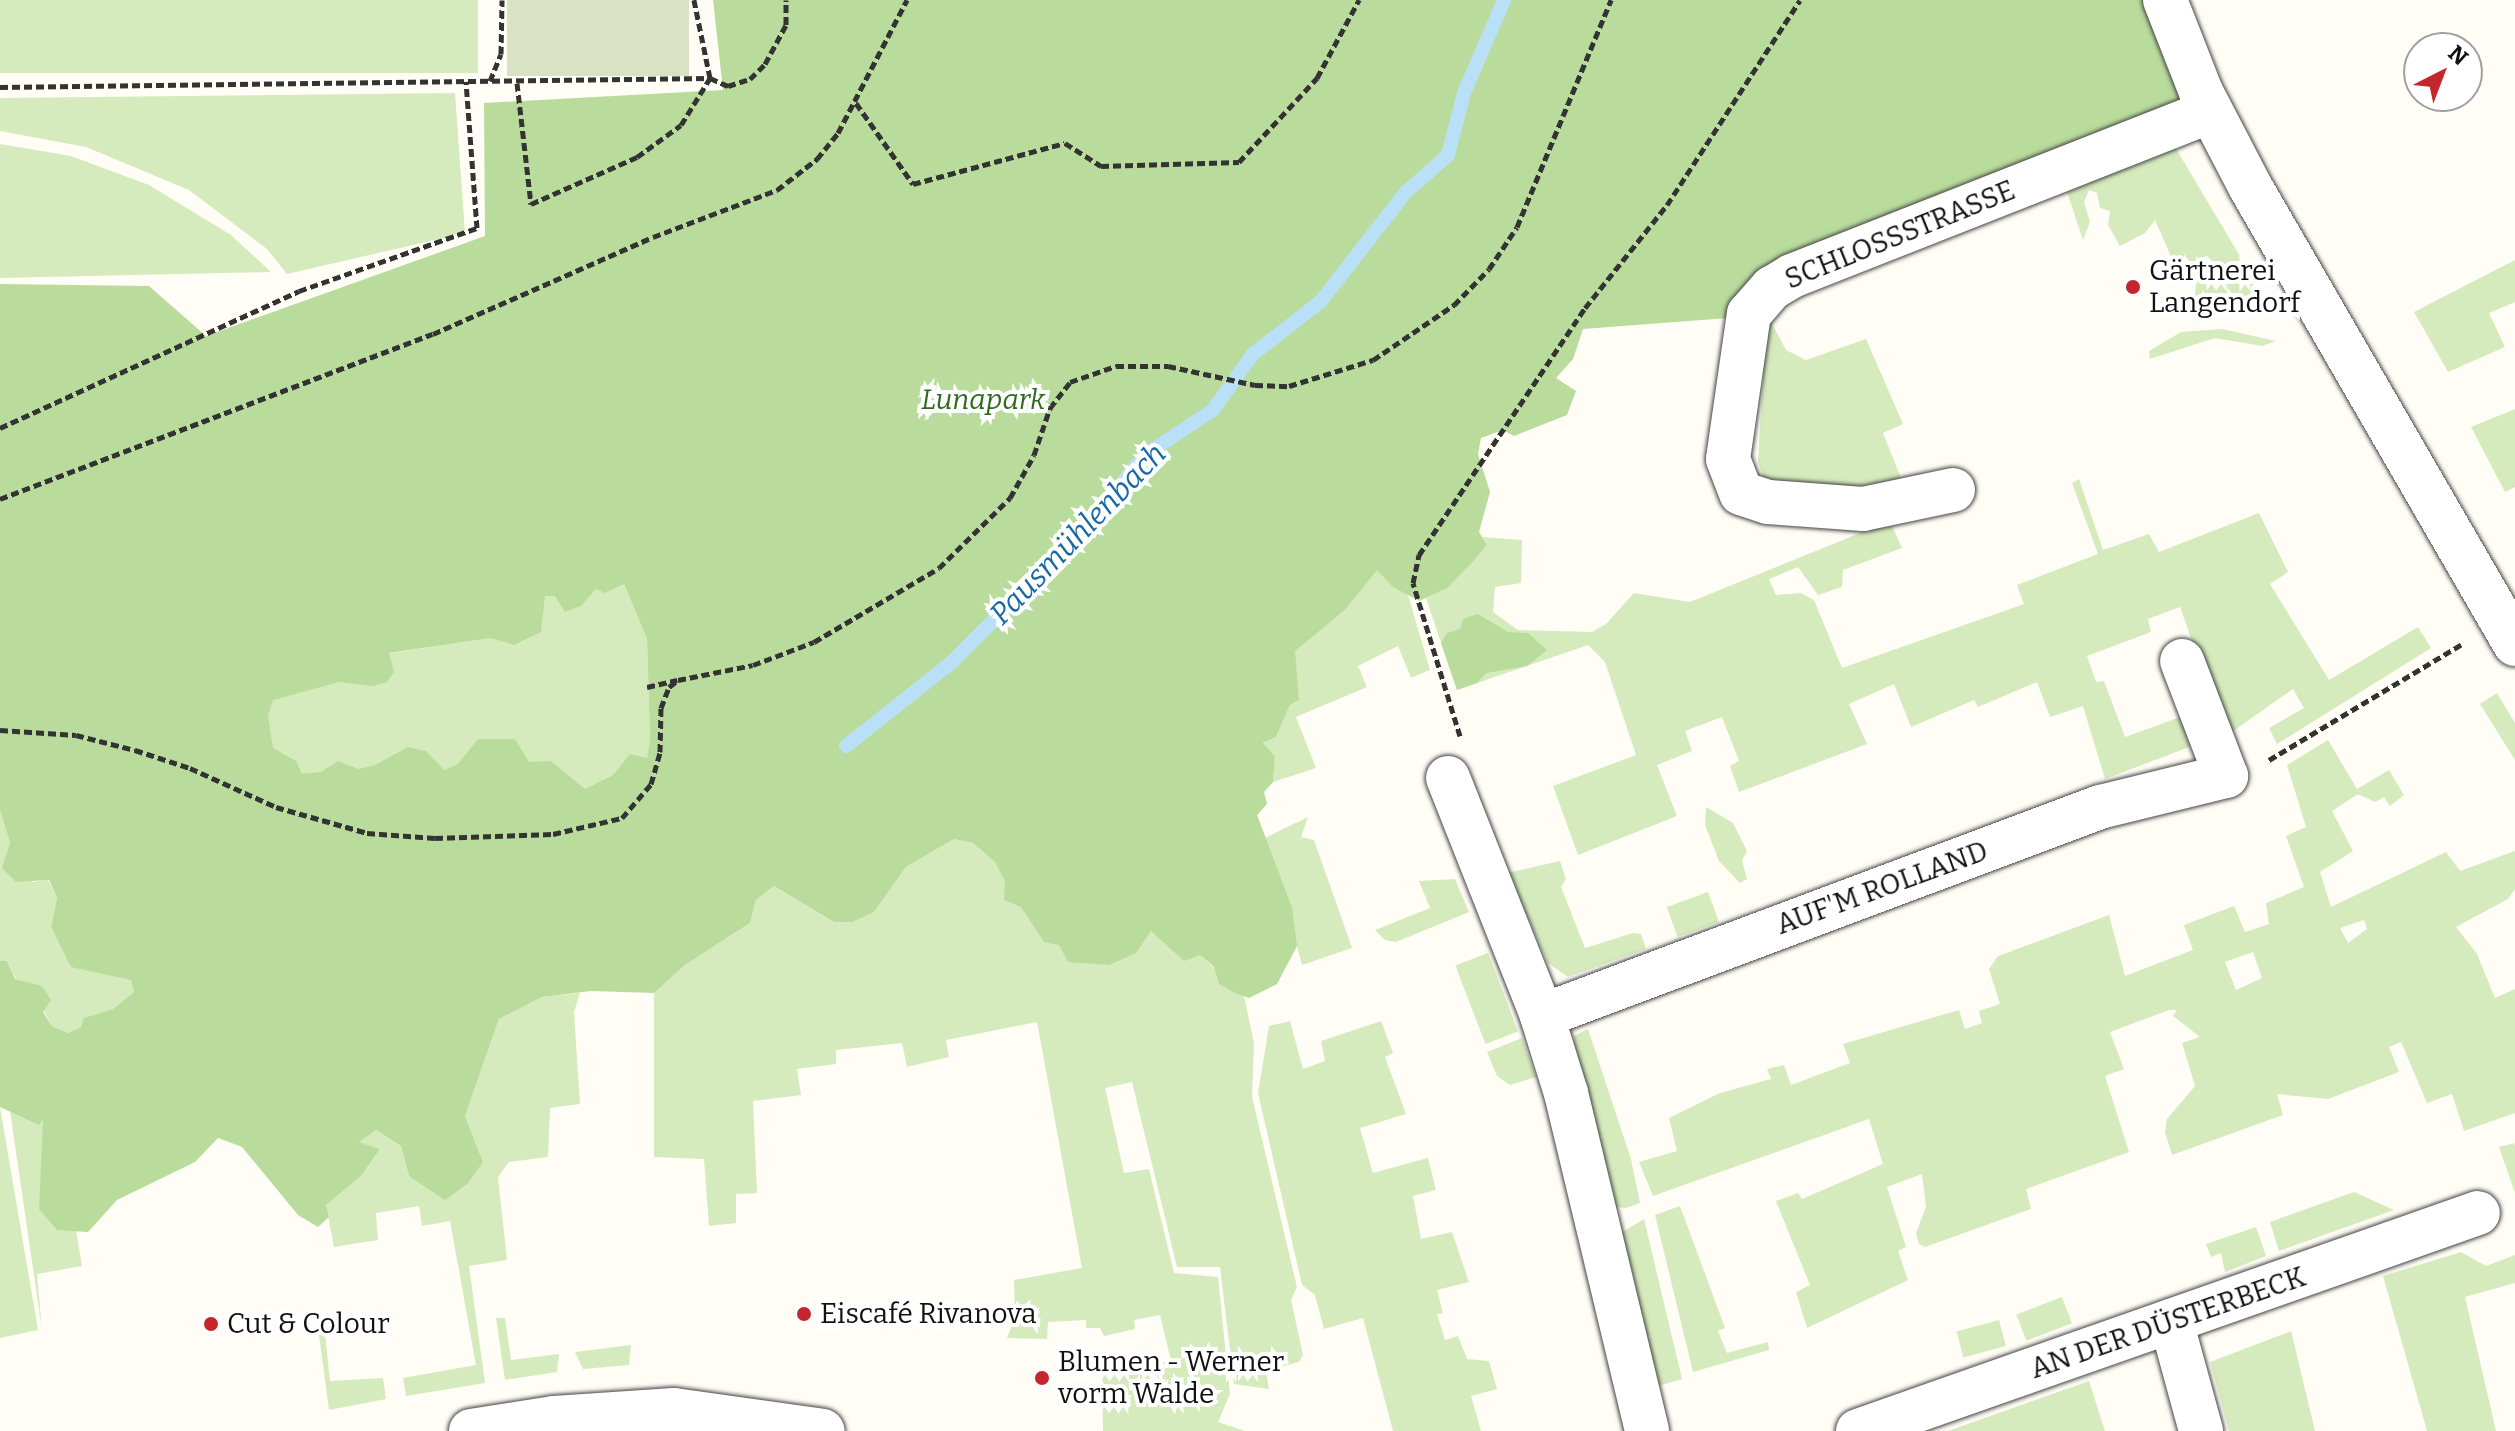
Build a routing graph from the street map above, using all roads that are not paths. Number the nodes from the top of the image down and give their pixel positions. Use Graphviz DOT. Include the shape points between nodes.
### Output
graph roads {
  1 [pos="2165,0"];
  2 [pos="2210,111"];
  3 [pos="1953,490"];
  4 [pos="2507,631"];
  5 [pos="2182,661"];
  6 [pos="1448,778"];
  7 [pos="1542,1016"];
  8 [pos="2478,1213"];
  9 [pos="2171,1321"];
  10 [pos="674,1421"];
  11 [pos="471,1431"];
  12 [pos="823,1431"];
  13 [pos="1647,1431"];
  14 [pos="1858,1431"];
  15 [pos="2201,1431"];
  1 -- 2 [label="street"];
  2 -- 3 [label="street, SCHLOSSSTRASSE" via="1792,276 1772,288 1749,314 1728,459 1741,493 1768,502 1863,509"];
  2 -- 4 [label="street"];
  5 -- 7 [label="street, AUF'M ROLLAND" via="2226,776 2100,807"];
  6 -- 7 [label="street"];
  7 -- 13 [label="street" via="1579,1139"];
  8 -- 9 [label="street, AN DER DÜSTERBECK"];
  9 -- 14 [label="street, AN DER DÜSTERBECK"];
  9 -- 15 [label="street"];
  10 -- 11 [label="street" via="554,1418"];
  10 -- 12 [label="street"];
}
